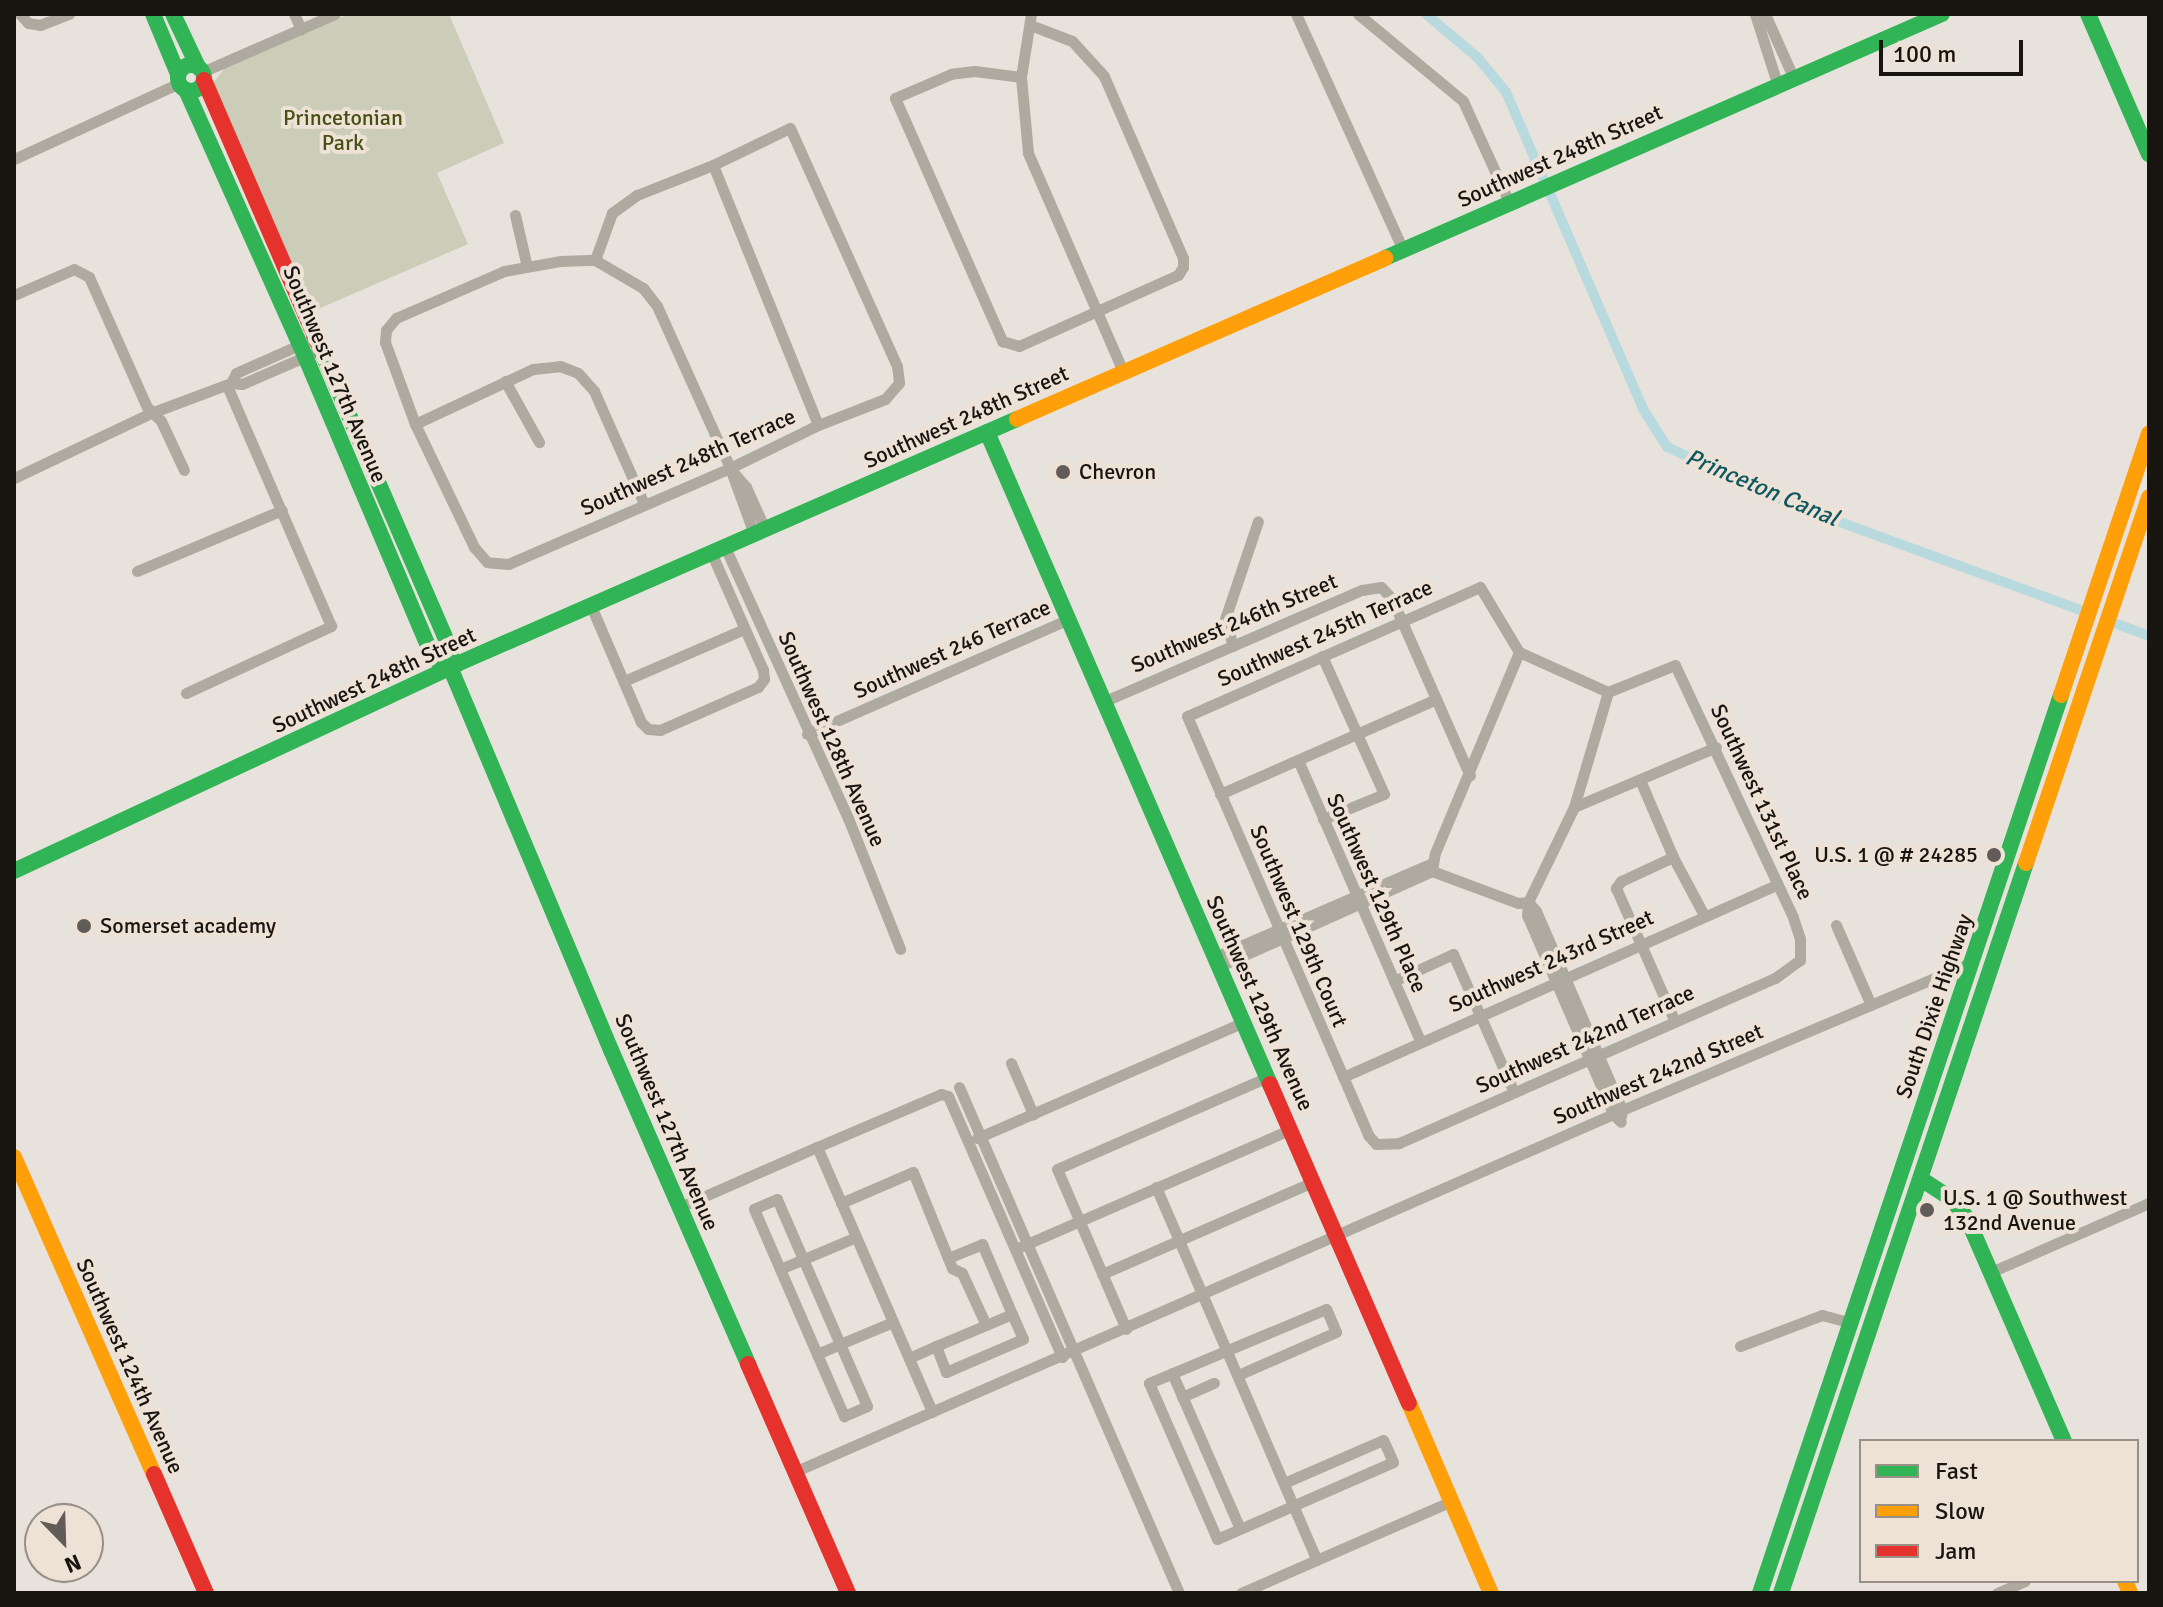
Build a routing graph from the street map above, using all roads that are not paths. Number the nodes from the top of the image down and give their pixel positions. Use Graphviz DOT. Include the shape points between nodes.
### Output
graph roads {
  1 [pos="69,14"];
  2 [pos="153,14"];
  3 [pos="173,14"];
  4 [pos="294,14"];
  5 [pos="335,14"];
  6 [pos="1296,14"];
  7 [pos="1358,14"];
  8 [pos="1755,14"];
  9 [pos="1765,14"];
  10 [pos="1942,14"];
  11 [pos="2088,14"];
  12 [pos="24,18"];
  13 [pos="1030,20"];
  14 [pos="301,29"];
  15 [pos="202,73"];
  16 [pos="1021,77"];
  17 [pos="1794,79"];
  18 [pos="181,82"];
  19 [pos="1778,86"];
  20 [pos="2149,154"];
  21 [pos="14,159"];
  22 [pos="713,165"];
  23 [pos="1509,202"];
  24 [pos="260,210"];
  25 [pos="515,215"];
  26 [pos="243,218"];
  27 [pos="1403,250"];
  28 [pos="595,260"];
  29 [pos="527,267"];
  30 [pos="14,295"];
  31 [pos="1097,312"];
  32 [pos="311,347"];
  33 [pos="1123,372"];
  34 [pos="505,381"];
  35 [pos="229,385"];
  36 [pos="151,413"];
  37 [pos="415,424"];
  38 [pos="818,425"];
  39 [pos="987,432"];
  40 [pos="2148,438"];
  41 [pos="539,442"];
  42 [pos="730,468"];
  43 [pos="184,470"];
  44 [pos="14,478"];
  45 [pos="2149,497"];
  46 [pos="644,504"];
  47 [pos="282,510"];
  48 [pos="1258,521"];
  49 [pos="759,532"];
  50 [pos="718,549"];
  51 [pos="137,571"];
  52 [pos="591,606"];
  53 [pos="1069,619"];
  54 [pos="1402,622"];
  55 [pos="744,629"];
  56 [pos="1233,646"];
  57 [pos="1519,652"];
  58 [pos="1322,656"];
  59 [pos="450,667"];
  60 [pos="624,681"];
  61 [pos="1608,692"];
  62 [pos="186,693"];
  63 [pos="1436,699"];
  64 [pos="1105,701"];
  65 [pos="1187,716"];
  66 [pos="2049,732"];
  67 [pos="807,734"];
  68 [pos="1358,734"];
  69 [pos="1716,747"];
  70 [pos="1298,760"];
  71 [pos="1470,776"];
  72 [pos="1640,780"];
  73 [pos="1220,794"];
  74 [pos="1574,807"];
  75 [pos="1323,819"];
  76 [pos="1673,857"];
  77 [pos="1432,867"];
  78 [pos="14,871"];
  79 [pos="1777,885"];
  80 [pos="2018,887"];
  81 [pos="1359,900"];
  82 [pos="1528,902"];
  83 [pos="1704,915"];
  84 [pos="1836,925"];
  85 [pos="1280,933"];
  86 [pos="1641,943"];
  87 [pos="900,949"];
  88 [pos="1996,953"];
  89 [pos="1800,960"];
  90 [pos="1218,961"];
  91 [pos="1972,963"];
  92 [pos="1560,979"];
  93 [pos="1394,981"];
  94 [pos="1871,1005"];
  95 [pos="1480,1013"];
  96 [pos="1244,1022"];
  97 [pos="1675,1022"];
  98 [pos="1420,1041"];
  99 [pos="1941,1051"];
  100 [pos="1593,1057"];
  101 [pos="1011,1063"];
  102 [pos="1268,1077"];
  103 [pos="1343,1077"];
  104 [pos="959,1087"];
  105 [pos="1514,1092"];
  106 [pos="1618,1112"];
  107 [pos="1033,1114"];
  108 [pos="1291,1129"];
  109 [pos="981,1136"];
  110 [pos="968,1142"];
  111 [pos="1381,1146"];
  112 [pos="817,1147"];
  113 [pos="14,1157"];
  114 [pos="1921,1179"];
  115 [pos="1313,1182"];
  116 [pos="1156,1187"];
  117 [pos="841,1203"];
  118 [pos="2149,1203"];
  119 [pos="680,1207"];
  120 [pos="1079,1221"];
  121 [pos="1337,1236"];
  122 [pos="856,1237"];
  123 [pos="1179,1240"];
  124 [pos="1027,1244"];
  125 [pos="1015,1249"];
  126 [pos="948,1258"];
  127 [pos="803,1259"];
  128 [pos="780,1269"];
  129 [pos="1991,1272"];
  130 [pos="1102,1274"];
  131 [pos="1203,1296"];
  132 [pos="1012,1314"];
  133 [pos="893,1322"];
  134 [pos="1851,1323"];
  135 [pos="986,1325"];
  136 [pos="1126,1329"];
  137 [pos="840,1344"];
  138 [pos="936,1346"];
  139 [pos="1740,1346"];
  140 [pos="1227,1351"];
  141 [pos="1074,1352"];
  142 [pos="817,1354"];
  143 [pos="1062,1357"];
  144 [pos="909,1358"];
  145 [pos="1172,1373"];
  146 [pos="1238,1375"];
  147 [pos="1214,1383"];
  148 [pos="1182,1397"];
  149 [pos="932,1412"];
  150 [pos="2063,1439"];
  151 [pos="794,1472"];
  152 [pos="1284,1483"];
  153 [pos="1452,1501"];
  154 [pos="1294,1506"];
  155 [pos="1240,1529"];
  156 [pos="1317,1560"];
  157 [pos="2020,1583"];
  158 [pos="206,1593"];
  159 [pos="848,1593"];
  160 [pos="1179,1593"];
  161 [pos="1241,1593"];
  162 [pos="1491,1593"];
  163 [pos="1760,1593"];
  164 [pos="1781,1593"];
  165 [pos="1997,1593"];
  1 -- 12 [label="street" via="43,25"];
  2 -- 18 [label="main road, Southwest 127th Avenue"];
  3 -- 15 [label="main road, Southwest 127th Avenue"];
  4 -- 14 [label="street"];
  5 -- 14 [label="street"];
  6 -- 27 [label="street"];
  7 -- 23 [label="street" via="1463,101"];
  8 -- 19 [label="street"];
  9 -- 17 [label="street"];
  10 -- 17 [label="main road, Southwest 248th Street"];
  11 -- 20 [label="main road"];
  13 -- 16 [label="street"];
  13 -- 31 [label="street" via="1072,41 1104,76 1183,258 1178,275"];
  14 -- 15 [label="street"];
  15 -- 18 [label="main road" via="189,65"];
  15 -- 18 [label="main road" via="197,89"];
  15 -- 24 [label="main road, Southwest 127th Avenue"];
  16 -- 31 [label="street" via="1028,153"];
  16 -- 31 [label="street" via="951,74 895,98 1002,341 1019,346"];
  17 -- 19 [label="main road, Southwest 248th Street"];
  18 -- 21 [label="street"];
  18 -- 26 [label="main road, Southwest 127th Avenue"];
  19 -- 23 [label="main road, Southwest 248th Street"];
  22 -- 28 [label="street" via="637,195 612,213"];
  22 -- 38 [label="street"];
  22 -- 38 [label="street, Southwest 248th Terrace" via="790,128 897,366 899,383 885,399"];
  23 -- 27 [label="main road, Southwest 248th Street"];
  24 -- 26 [label="main road"];
  24 -- 32 [label="main road, Southwest 127th Avenue"];
  25 -- 29 [label="street"];
  26 -- 32 [label="main road, Southwest 127th Avenue"];
  27 -- 33 [label="main road, Southwest 248th Street"];
  28 -- 29 [label="street"];
  28 -- 42 [label="street" via="643,288 657,306"];
  29 -- 37 [label="street" via="504,271 396,318 386,330 385,342"];
  30 -- 36 [label="street" via="81,270 89,277"];
  31 -- 33 [label="street"];
  32 -- 35 [label="street" via="236,373"];
  32 -- 59 [label="main road, Southwest 127th Avenue" via="433,658"];
  33 -- 39 [label="main road, Southwest 248th Street"];
  34 -- 37 [label="street"];
  34 -- 41 [label="street"];
  34 -- 46 [label="street" via="533,369 560,366 578,373 594,391"];
  35 -- 36 [label="street"];
  35 -- 47 [label="street"];
  36 -- 43 [label="street" via="161,421"];
  36 -- 44 [label="street"];
  37 -- 46 [label="street, Southwest 248th Terrace" via="474,547 487,562 508,564"];
  38 -- 42 [label="street, Southwest 248th Terrace"];
  39 -- 49 [label="main road, Southwest 248th Street"];
  39 -- 53 [label="main road, Southwest 129th Avenue"];
  40 -- 66 [label="main road, South Dixie Highway"];
  42 -- 46 [label="street, Southwest 248th Terrace"];
  42 -- 49 [label="street"];
  45 -- 80 [label="main road, South Dixie Highway"];
  47 -- 51 [label="street"];
  47 -- 62 [label="street" via="331,626"];
  48 -- 56 [label="street" via="1225,619"];
  49 -- 50 [label="main road, Southwest 248th Street"];
  50 -- 52 [label="main road, Southwest 248th Street"];
  50 -- 55 [label="street"];
  50 -- 67 [label="street, Southwest 128th Avenue"];
  52 -- 59 [label="main road, Southwest 248th Street"];
  52 -- 60 [label="street"];
  53 -- 64 [label="main road, Southwest 129th Avenue"];
  53 -- 67 [label="street, Southwest 246 Terrace"];
  54 -- 56 [label="street, Southwest 246th Street" via="1381,587 1362,590"];
  54 -- 57 [label="street, Southwest 245th Terrace" via="1480,587"];
  54 -- 58 [label="street, Southwest 245th Terrace"];
  54 -- 63 [label="street"];
  55 -- 60 [label="street"];
  55 -- 60 [label="street" via="764,681 660,730 651,731 641,722"];
  56 -- 64 [label="street, Southwest 246th Street"];
  57 -- 61 [label="street"];
  57 -- 71 [label="street"];
  58 -- 65 [label="street, Southwest 245th Terrace"];
  58 -- 68 [label="street"];
  59 -- 78 [label="main road, Southwest 248th Street"];
  59 -- 119 [label="main road, Southwest 127th Avenue"];
  61 -- 69 [label="street, Southwest 131st Place" via="1675,665"];
  61 -- 74 [label="street"];
  63 -- 68 [label="street"];
  63 -- 71 [label="street"];
  64 -- 90 [label="main road, Southwest 129th Avenue"];
  65 -- 73 [label="street, Southwest 129th Court"];
  66 -- 80 [label="main road" via="2054,752 2020,851"];
  66 -- 91 [label="main road, South Dixie Highway"];
  67 -- 87 [label="street, Southwest 128th Avenue" via="848,818"];
  68 -- 70 [label="street"];
  68 -- 75 [label="street" via="1384,794"];
  69 -- 72 [label="street"];
  69 -- 79 [label="street, Southwest 131st Place"];
  70 -- 73 [label="street"];
  70 -- 75 [label="street, Southwest 129th Place"];
  71 -- 77 [label="street"];
  72 -- 74 [label="street"];
  72 -- 76 [label="street"];
  73 -- 85 [label="street, Southwest 129th Court"];
  74 -- 82 [label="street"];
  75 -- 81 [label="street, Southwest 129th Place"];
  76 -- 83 [label="street"];
  76 -- 86 [label="street" via="1617,885"];
  77 -- 81 [label="street"];
  77 -- 82 [label="street" via="1518,903"];
  79 -- 83 [label="street, Southwest 243rd Street"];
  79 -- 89 [label="street, Southwest 131st Place" via="1797,928"];
  80 -- 88 [label="main road, South Dixie Highway"];
  81 -- 85 [label="street"];
  81 -- 93 [label="street, Southwest 129th Place"];
  82 -- 92 [label="street"];
  83 -- 86 [label="street, Southwest 243rd Street"];
  84 -- 94 [label="street"];
  85 -- 90 [label="street"];
  85 -- 103 [label="street, Southwest 129th Court"];
  86 -- 92 [label="street, Southwest 243rd Street"];
  86 -- 97 [label="street"];
  88 -- 91 [label="street, Southwest 242nd Street"];
  88 -- 114 [label="main road, South Dixie Highway"];
  89 -- 97 [label="street, Southwest 242nd Terrace" via="1775,978"];
  90 -- 96 [label="main road, Southwest 129th Avenue"];
  91 -- 94 [label="street, Southwest 242nd Street"];
  91 -- 99 [label="main road, South Dixie Highway"];
  92 -- 95 [label="street, Southwest 243rd Street"];
  92 -- 100 [label="street"];
  93 -- 95 [label="street" via="1453,954"];
  93 -- 98 [label="street, Southwest 129th Place"];
  94 -- 106 [label="street, Southwest 242nd Street"];
  95 -- 98 [label="street, Southwest 243rd Street"];
  95 -- 105 [label="street"];
  96 -- 102 [label="main road, Southwest 129th Avenue"];
  96 -- 107 [label="street"];
  97 -- 100 [label="street, Southwest 242nd Terrace"];
  98 -- 103 [label="street, Southwest 243rd Street"];
  99 -- 114 [label="main road" via="1943,1075 1917,1159"];
  99 -- 134 [label="main road, South Dixie Highway"];
  100 -- 105 [label="street, Southwest 242nd Terrace"];
  100 -- 106 [label="street"];
  101 -- 107 [label="street"];
  102 -- 108 [label="main road, Southwest 129th Avenue"];
  102 -- 120 [label="street" via="1057,1169"];
  103 -- 111 [label="street, Southwest 129th Court" via="1368,1135"];
  104 -- 109 [label="street"];
  105 -- 111 [label="street, Southwest 242nd Terrace"];
  106 -- 121 [label="street, Southwest 242nd Street"];
  107 -- 109 [label="street"];
  108 -- 115 [label="main road, Southwest 129th Avenue"];
  108 -- 116 [label="street"];
  109 -- 110 [label="street"];
  109 -- 124 [label="street"];
  110 -- 112 [label="street" via="948,1096 941,1094"];
  110 -- 125 [label="street"];
  112 -- 117 [label="street"];
  112 -- 119 [label="street"];
  113 -- 158 [label="main road, Southwest 124th Avenue"];
  114 -- 129 [label="main road" via="1964,1214"];
  114 -- 134 [label="main road" via="1903,1198 1880,1266"];
  114 -- 164 [label="main road, South Dixie Highway"];
  115 -- 121 [label="main road, Southwest 129th Avenue"];
  115 -- 123 [label="street"];
  116 -- 120 [label="street"];
  116 -- 123 [label="street"];
  117 -- 122 [label="street"];
  117 -- 126 [label="street" via="913,1172"];
  118 -- 129 [label="street"];
  119 -- 151 [label="main road, Southwest 127th Avenue"];
  120 -- 124 [label="street"];
  120 -- 130 [label="street"];
  121 -- 131 [label="street, Southwest 242nd Street"];
  121 -- 153 [label="main road, Southwest 129th Avenue"];
  122 -- 127 [label="street"];
  122 -- 133 [label="street"];
  123 -- 130 [label="street"];
  123 -- 131 [label="street"];
  124 -- 125 [label="street"];
  124 -- 141 [label="street"];
  125 -- 143 [label="street"];
  126 -- 132 [label="street" via="982,1244"];
  126 -- 135 [label="street" via="962,1273"];
  127 -- 128 [label="street"];
  127 -- 128 [label="street" via="777,1199 754,1209"];
  127 -- 137 [label="street"];
  128 -- 142 [label="street"];
  129 -- 150 [label="main road"];
  130 -- 136 [label="street"];
  131 -- 136 [label="street, Southwest 242nd Street"];
  131 -- 140 [label="street"];
  132 -- 135 [label="street"];
  132 -- 138 [label="street" via="1023,1339 946,1372"];
  133 -- 137 [label="street"];
  133 -- 144 [label="street"];
  134 -- 139 [label="street" via="1822,1315"];
  134 -- 163 [label="main road, South Dixie Highway"];
  135 -- 138 [label="street"];
  136 -- 141 [label="street, Southwest 242nd Street"];
  137 -- 142 [label="street"];
  137 -- 142 [label="street" via="867,1406 844,1416"];
  138 -- 144 [label="street"];
  140 -- 145 [label="street"];
  140 -- 146 [label="street"];
  140 -- 146 [label="street" via="1326,1309 1336,1332"];
  141 -- 143 [label="street, Southwest 242nd Street"];
  141 -- 160 [label="street"];
  143 -- 149 [label="street, Southwest 242nd Street"];
  144 -- 149 [label="street"];
  145 -- 148 [label="street"];
  145 -- 155 [label="street" via="1149,1383 1192,1482 1217,1539"];
  146 -- 152 [label="street"];
  147 -- 148 [label="street"];
  148 -- 155 [label="street"];
  149 -- 151 [label="street, Southwest 242nd Street"];
  151 -- 159 [label="main road, Southwest 127th Avenue"];
  152 -- 154 [label="street"];
  152 -- 154 [label="street" via="1383,1440 1393,1462"];
  153 -- 156 [label="street"];
  153 -- 162 [label="main road, Southwest 129th Avenue"];
  154 -- 155 [label="street"];
  154 -- 156 [label="street"];
  156 -- 161 [label="street"];
  157 -- 165 [label="street"];
}
